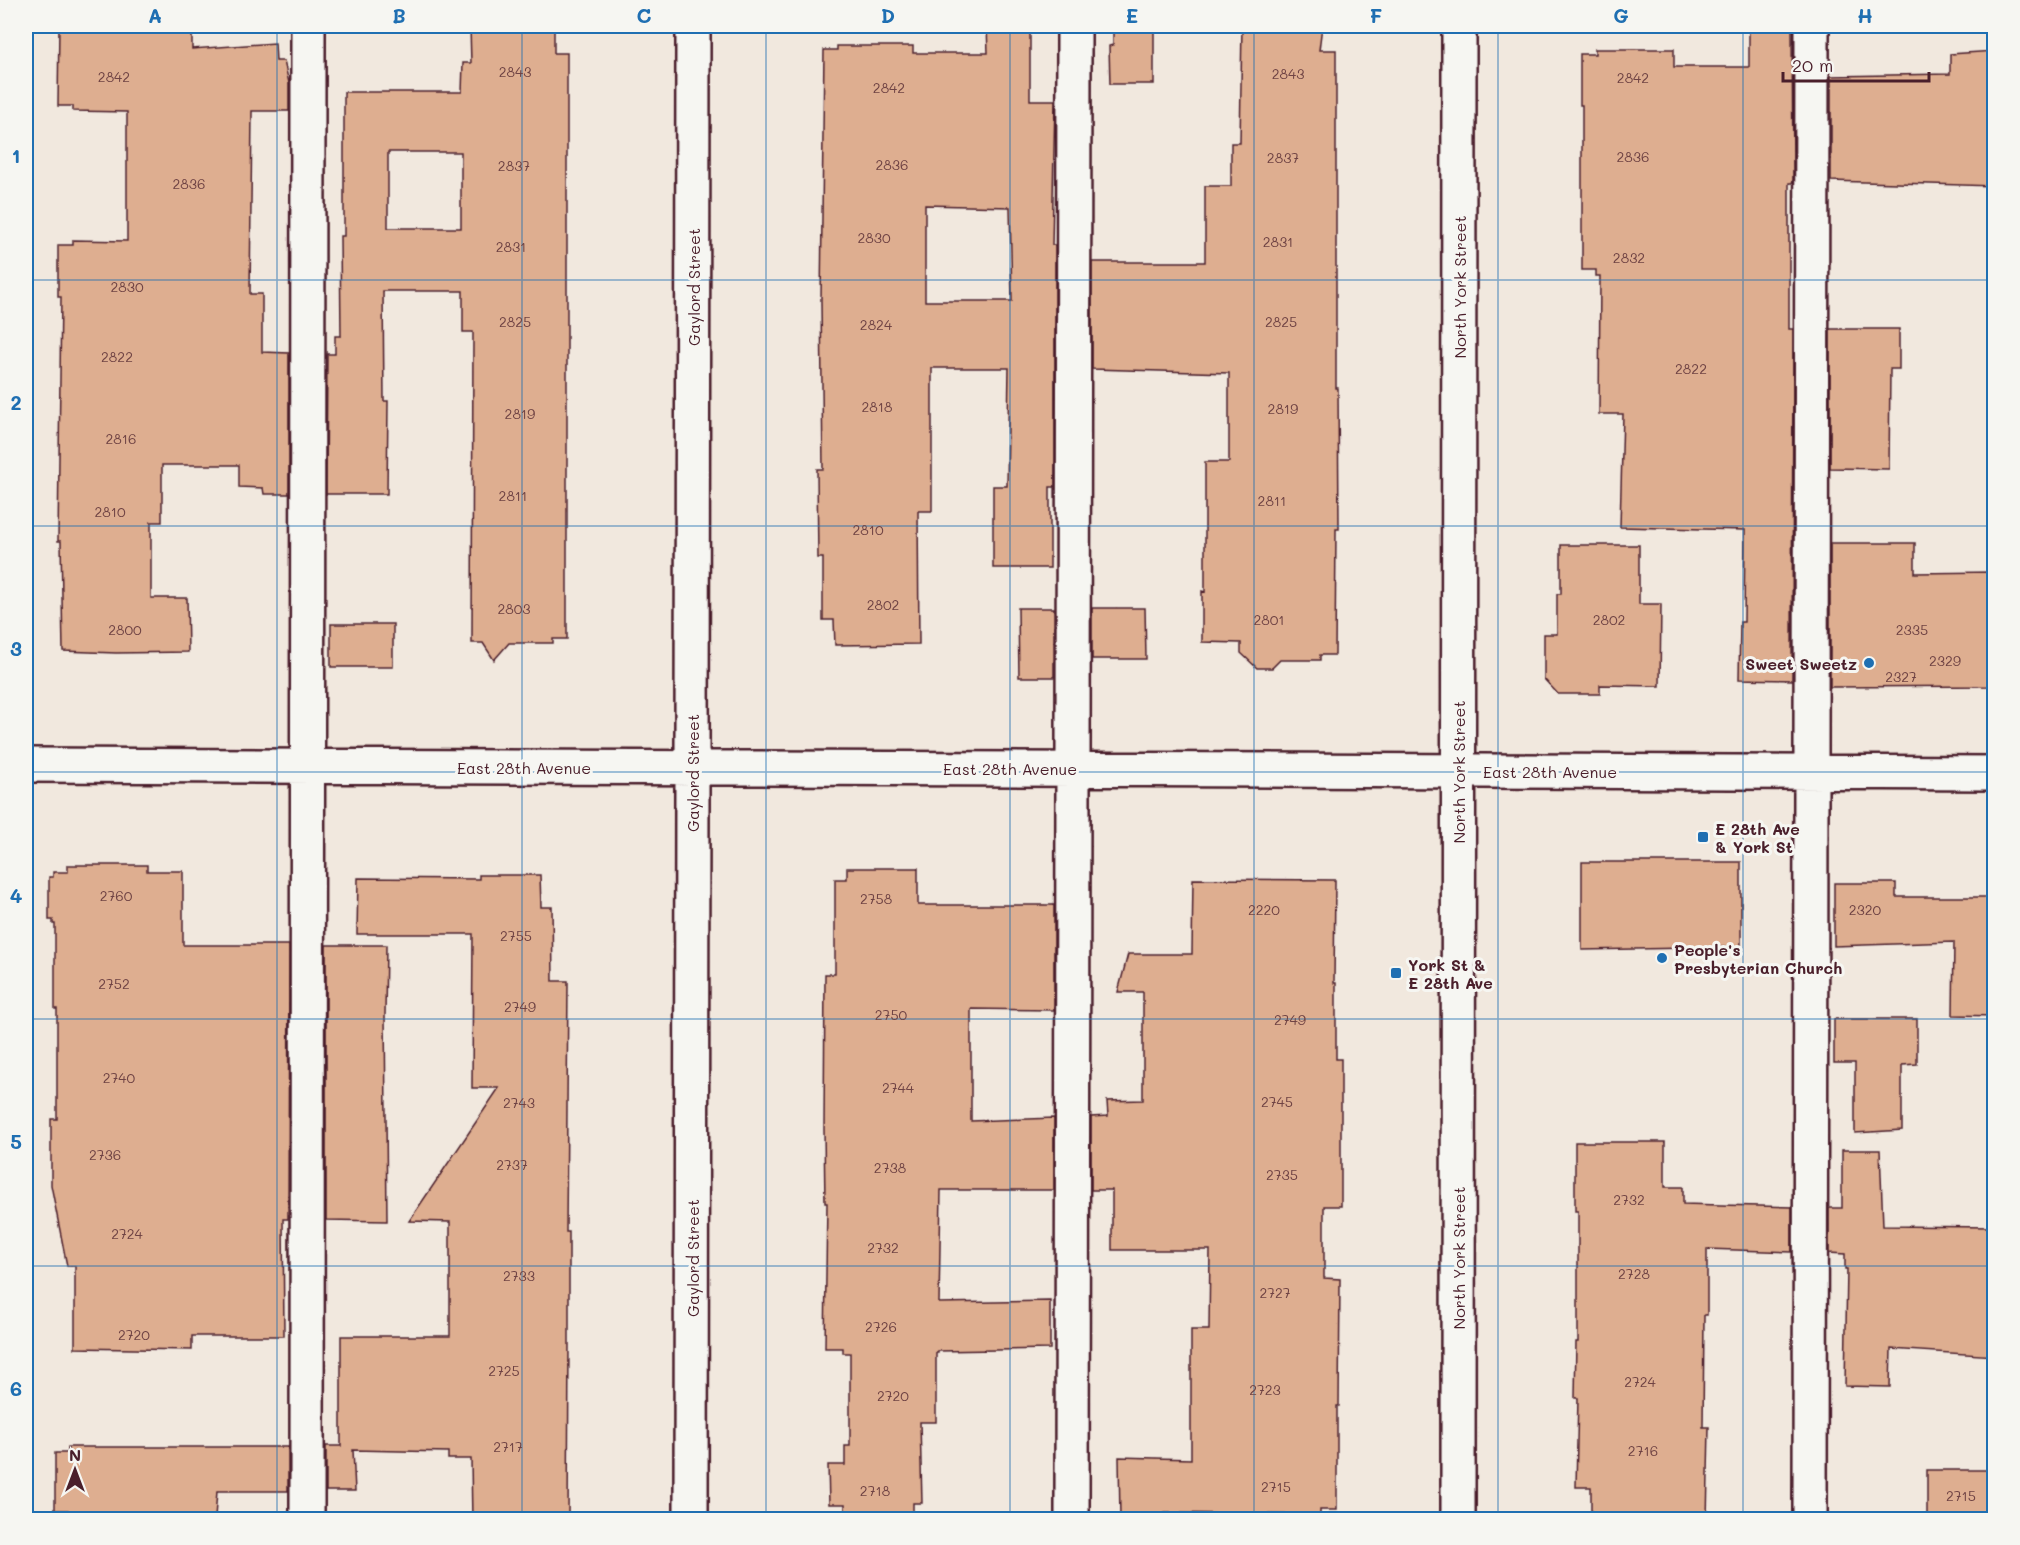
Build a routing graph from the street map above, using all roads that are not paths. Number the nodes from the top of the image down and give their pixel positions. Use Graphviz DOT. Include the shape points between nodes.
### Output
graph roads {
  1 [pos="308,26"];
  2 [pos="693,26"];
  3 [pos="1074,26"];
  4 [pos="1459,26"];
  5 [pos="1812,26"];
  6 [pos="26,765"];
  7 [pos="308,765"];
  8 [pos="692,767"];
  9 [pos="1073,769"];
  10 [pos="1458,770"];
  11 [pos="1811,772"];
  12 [pos="1995,773"];
  13 [pos="307,1520"];
  14 [pos="692,1520"];
  15 [pos="1072,1520"];
  16 [pos="1458,1520"];
  17 [pos="1810,1520"];
  1 -- 7 [label="street"];
  2 -- 8 [label="street, Gaylord Street"];
  3 -- 9 [label="street"];
  4 -- 10 [label="street, North York Street"];
  5 -- 11 [label="street"];
  6 -- 7 [label="street, East 28th Avenue"];
  7 -- 8 [label="street, East 28th Avenue"];
  7 -- 13 [label="street"];
  8 -- 9 [label="street, East 28th Avenue"];
  8 -- 14 [label="street, Gaylord Street"];
  9 -- 10 [label="street, East 28th Avenue"];
  9 -- 15 [label="street"];
  10 -- 11 [label="street, East 28th Avenue"];
  10 -- 16 [label="street, North York Street"];
  11 -- 12 [label="street, East 28th Avenue"];
  11 -- 17 [label="street"];
}
